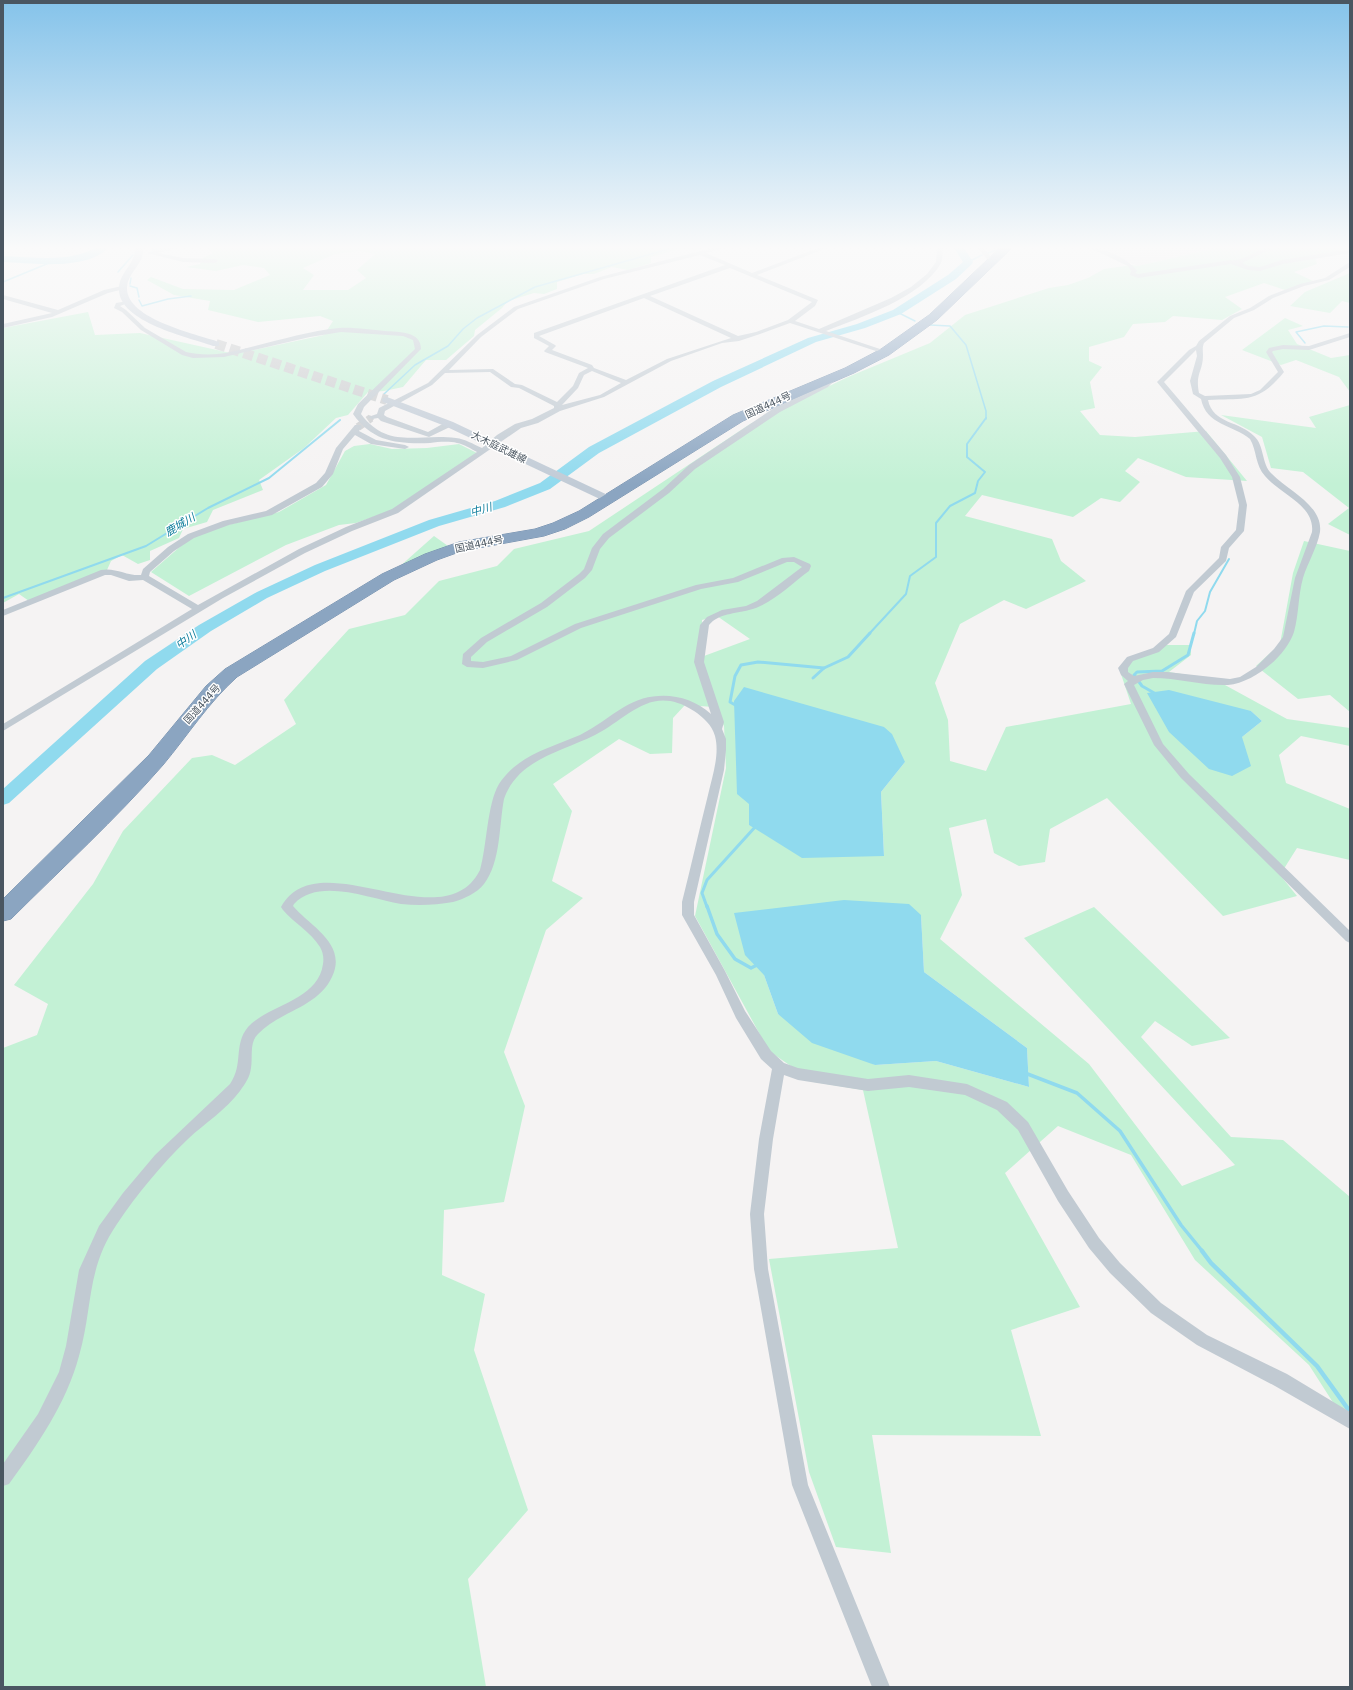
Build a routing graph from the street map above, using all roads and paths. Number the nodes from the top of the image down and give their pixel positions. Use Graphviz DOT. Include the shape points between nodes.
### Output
graph roads {
  1 [pos="141,327"];
  2 [pos="167,327"];
  3 [pos="491,327"];
  4 [pos="556,327"];
  5 [pos="713,327"];
  6 [pos="773,327"];
  7 [pos="808,327"];
  8 [pos="830,327"];
  9 [pos="918,327"];
  10 [pos="1221,327"];
  11 [pos="820,331"];
  12 [pos="1350,335"];
  13 [pos="739,339"];
  14 [pos="216,344"];
  15 [pos="1199,347"];
  16 [pos="884,352"];
  17 [pos="592,369"];
  18 [pos="442,371"];
  19 [pos="836,376"];
  20 [pos="626,383"];
  21 [pos="1204,398"];
  22 [pos="391,401"];
  23 [pos="557,407"];
  24 [pos="380,415"];
  25 [pos="372,417"];
  26 [pos="449,424"];
  27 [pos="430,438"];
  28 [pos="459,442"];
  29 [pos="493,444"];
  30 [pos="482,451"];
  31 [pos="608,499"];
  32 [pos="145,577"];
  33 [pos="198,609"];
  34 [pos="3,613"];
  35 [pos="1136,679"];
  36 [pos="3,728"];
  37 [pos="717,728"];
  38 [pos="3,913"];
  39 [pos="1350,938"];
  40 [pos="779,1067"];
  41 [pos="1350,1421"];
  42 [pos="3,1478"];
  43 [pos="881,1687"];
  1 -- 27 [label="street" via="184,354 193,356 224,355 341,330 412,336 418,343 418,349 361,406 357,414 368,428 381,435 401,440"];
  2 -- 14 [label="main road"];
  3 -- 18 [label="street"];
  4 -- 17 [label="street" via="536,334 536,337 553,346 547,351 590,366"];
  5 -- 13 [label="street"];
  6 -- 13 [label="street"];
  7 -- 11 [label="street"];
  8 -- 11 [label="street"];
  9 -- 16 [label="highway, 国道444号"];
  10 -- 15 [label="street" via="1200,342"];
  11 -- 16 [label="street"];
  12 -- 21 [label="street" via="1309,348 1271,349 1271,355 1281,368 1281,372 1262,391 1252,396"];
  13 -- 20 [label="street" via="720,342 668,360"];
  15 -- 21 [label="street" via="1200,356 1193,381 1196,394"];
  15 -- 35 [label="street" via="1191,350 1184,361 1168,371 1160,382 1223,457 1236,477 1244,505 1240,531 1225,547 1223,559 1190,592 1173,635 1156,650 1130,659 1123,668 1124,674"];
  16 -- 19 [label="highway, 国道444号"];
  17 -- 20 [label="street"];
  17 -- 23 [label="street" via="581,374 576,387"];
  18 -- 22 [label="street" via="430,384"];
  18 -- 23 [label="street" via="491,370 513,386 520,386"];
  19 -- 31 [label="highway, 国道444号" via="769,403 738,419"];
  19 -- 37 [label="street" via="826,386 777,410 692,467 666,491 606,536 596,548 588,570 582,576 544,605 484,640 466,656 467,664 498,663 514,658 578,626 699,587 735,580 785,560 800,560 807,566 806,569 760,603 725,612 710,619 705,625 699,662 719,722"];
  20 -- 23 [label="street" via="602,396"];
  21 -- 35 [label="street" via="1208,411 1215,418 1254,439 1261,466 1309,509 1317,526 1298,581 1290,631 1283,646 1262,667 1244,679 1229,682 1147,675"];
  22 -- 24 [label="street"];
  22 -- 26 [label="main road, 大木庭武雄線"];
  23 -- 29 [label="street" via="535,421 518,426"];
  24 -- 25 [label="street"];
  24 -- 27 [label="street"];
  26 -- 27 [label="street"];
  26 -- 29 [label="main road, 大木庭武雄線"];
  27 -- 28 [label="street"];
  28 -- 30 [label="street"];
  28 -- 32 [label="street" via="401,447 374,442 356,429 340,448 329,474 319,485 269,513 191,536 171,549 146,571"];
  29 -- 30 [label="street"];
  29 -- 31 [label="main road, 大木庭武雄線"];
  30 -- 33 [label="street" via="395,511 302,551"];
  31 -- 38 [label="highway, 国道444号" via="584,514 538,533 459,547 431,557 388,577 230,673 189,717 156,760"];
  32 -- 33 [label="street"];
  32 -- 34 [label="street" via="129,578 112,572 94,575"];
  33 -- 36 [label="street"];
  35 -- 39 [label="street" via="1129,684 1131,691 1159,745 1210,801"];
  37 -- 40 [label="street" via="721,744 718,771 688,902 688,915 740,1014 766,1055"];
  37 -- 42 [label="street" via="709,717 694,706 661,698 648,700 630,707 594,731 535,758 514,773 504,786 497,805 484,877 472,889 457,896 433,902 412,901 320,885 290,899 287,907 294,916 324,941 329,954 328,969 323,981 308,996 258,1026 250,1035 241,1079 227,1096 177,1141 112,1219 95,1248 85,1276 72,1355 62,1385 44,1422"];
  40 -- 41 [label="street" via="798,1074 868,1086 909,1081 967,1090 1002,1106 1023,1126 1063,1196 1094,1243 1115,1268 1156,1308 1202,1340 1281,1380"];
  40 -- 43 [label="street" via="766,1139 757,1214 761,1269 800,1485"];
}
